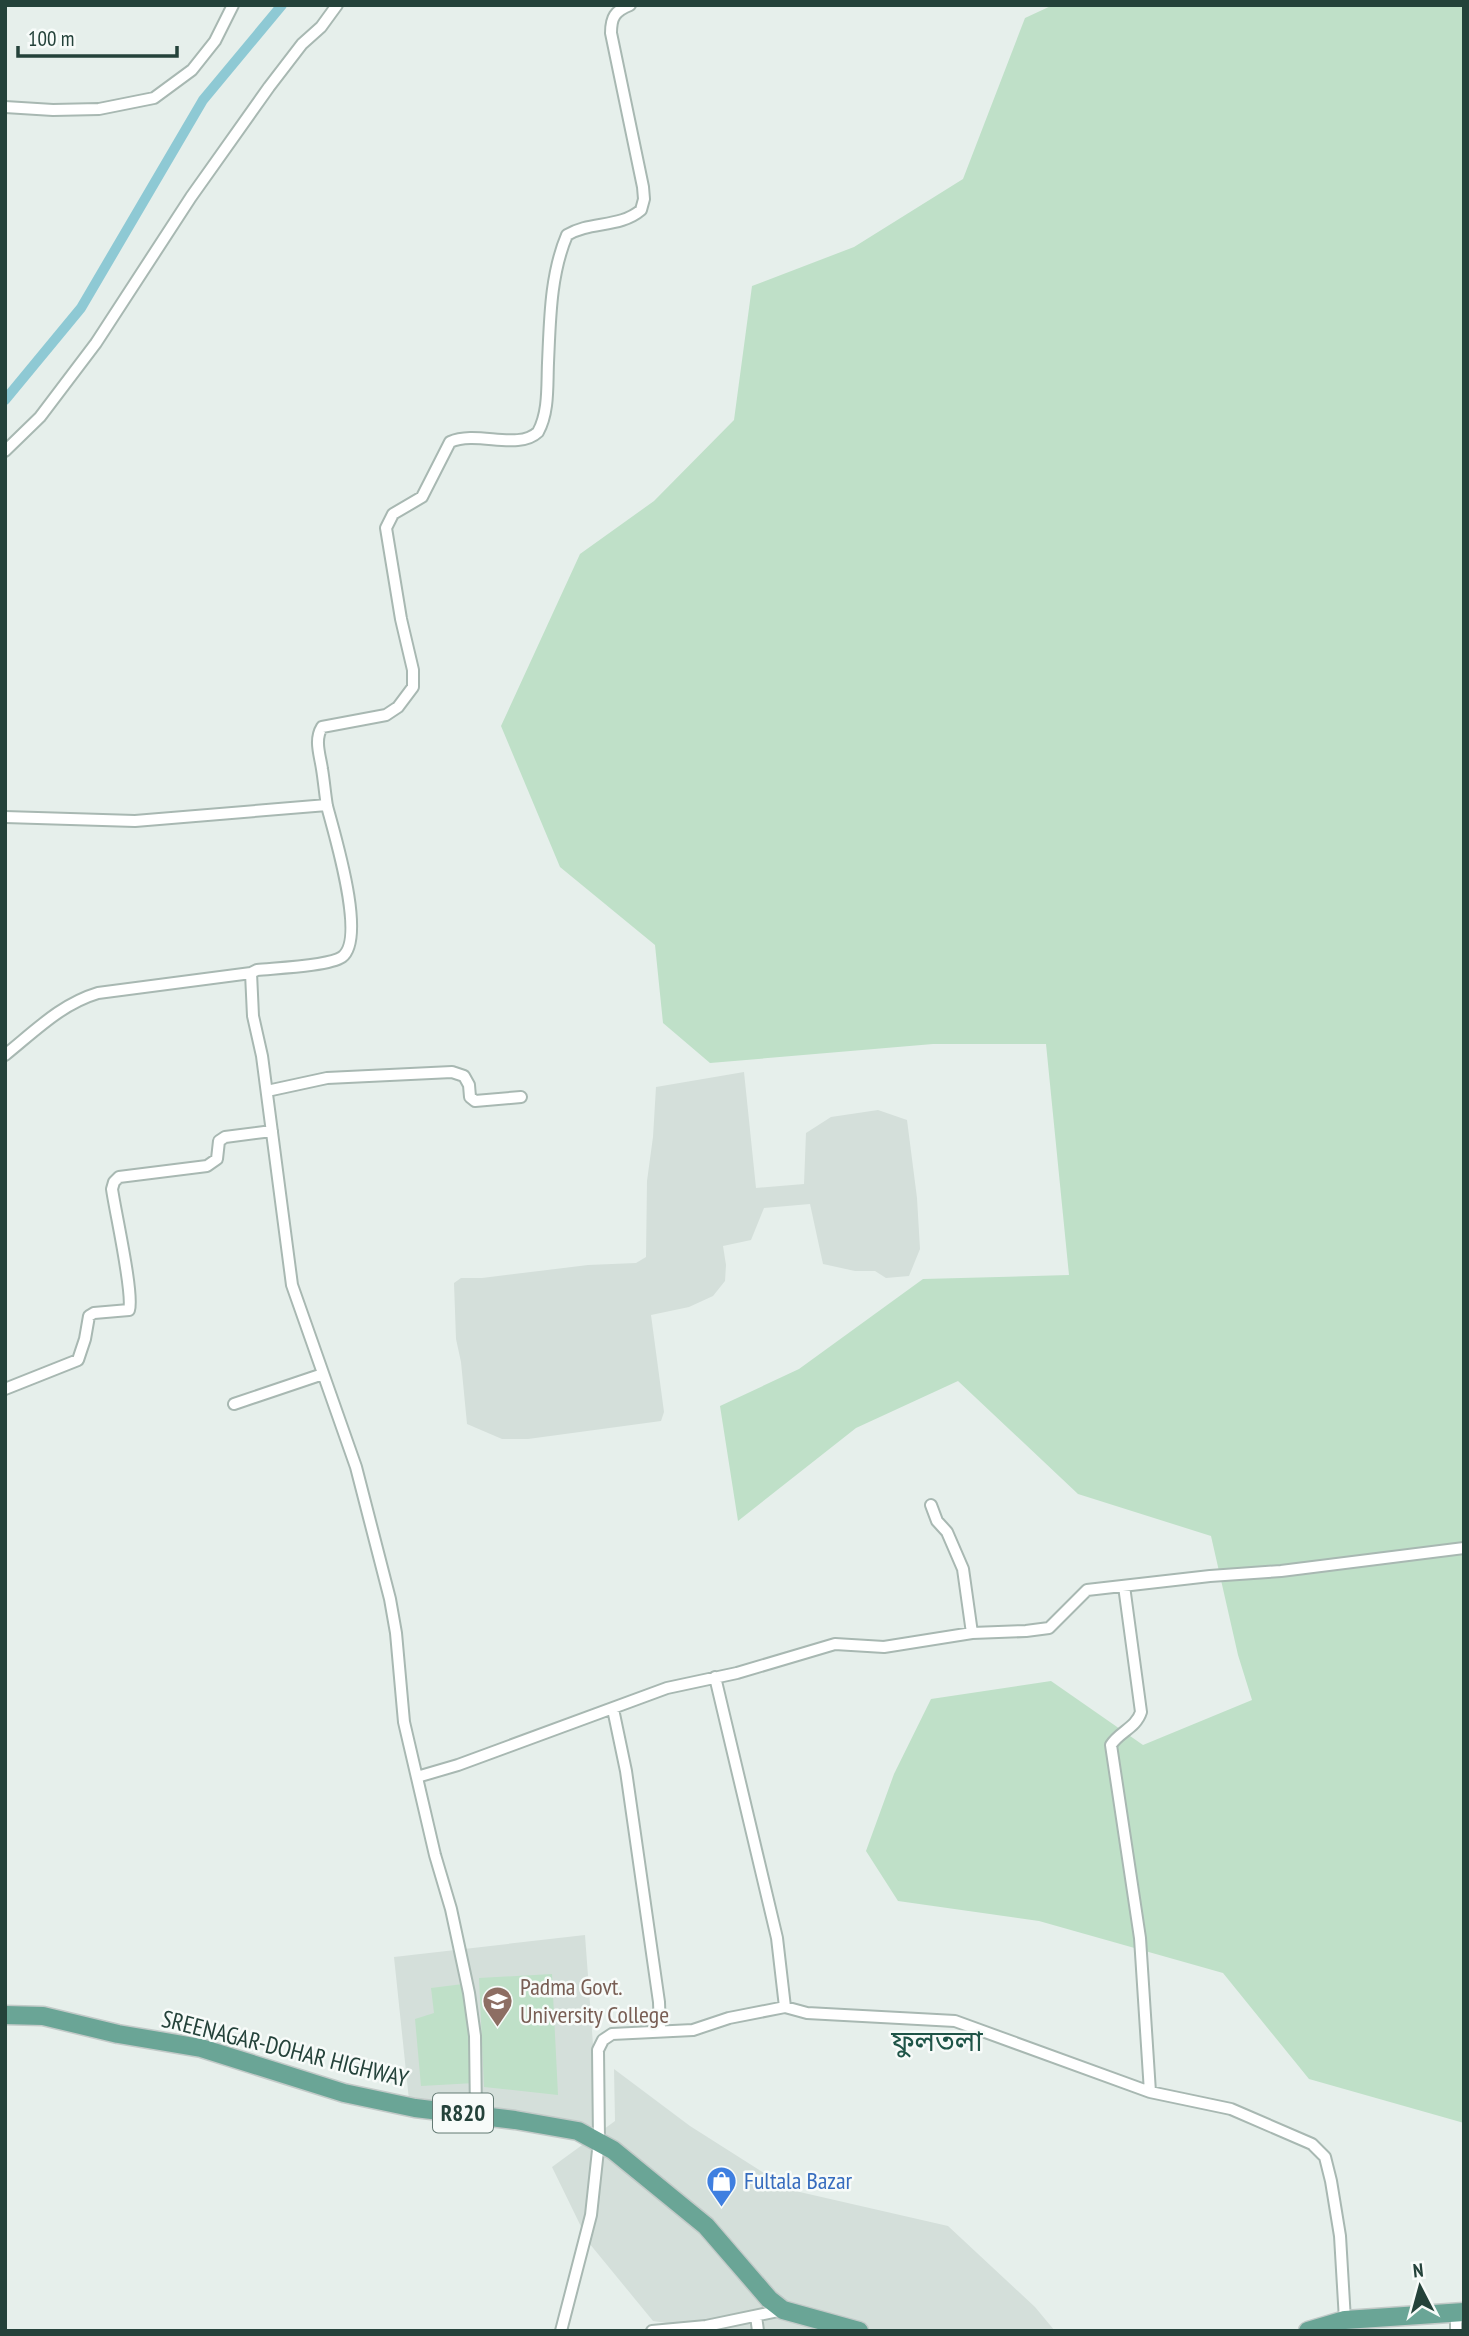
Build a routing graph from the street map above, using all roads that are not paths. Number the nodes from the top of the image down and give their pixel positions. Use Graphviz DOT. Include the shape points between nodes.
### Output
graph roads {
  1 [pos="233,5"];
  2 [pos="337,5"];
  3 [pos="630,5"];
  4 [pos="5,107"];
  5 [pos="5,451"];
  6 [pos="327,805"];
  7 [pos="5,817"];
  8 [pos="251,973"];
  9 [pos="5,1055"];
  10 [pos="267,1091"];
  11 [pos="522,1097"];
  12 [pos="272,1131"];
  13 [pos="323,1374"];
  14 [pos="5,1390"];
  15 [pos="234,1405"];
  16 [pos="931,1505"];
  17 [pos="1464,1548"];
  18 [pos="1124,1586"];
  19 [pos="972,1633"];
  20 [pos="715,1677"];
  21 [pos="613,1709"];
  22 [pos="417,1777"];
  23 [pos="785,2007"];
  24 [pos="5,2015"];
  25 [pos="660,2031"];
  26 [pos="1150,2092"];
  27 [pos="476,2115"];
  28 [pos="599,2141"];
  29 [pos="783,2310"];
  30 [pos="756,2316"];
  31 [pos="1459,2319"];
  32 [pos="1345,2320"];
  33 [pos="561,2331"];
  34 [pos="652,2331"];
  35 [pos="758,2331"];
  36 [pos="859,2331"];
  37 [pos="1307,2331"];
  1 -- 4 [label="street" via="215,41 192,70 154,98 99,109"];
  2 -- 5 [label="street" via="302,44 191,197 96,343 40,417"];
  3 -- 6 [label="street" via="614,14 611,33 643,187 641,210 623,221 583,227 567,235 557,267 545,406 538,432 526,440 450,442 422,497 393,514 386,528 413,687 386,715 322,727 317,738"];
  6 -- 7 [label="street" via="135,821"];
  6 -- 8 [label="street" via="346,880 349,948 345,955 328,962"];
  8 -- 9 [label="street" via="78,999"];
  8 -- 10 [label="street" via="253,1016"];
  10 -- 11 [label="street" via="327,1078 452,1072 464,1076 475,1101"];
  10 -- 12 [label="street"];
  12 -- 13 [label="street" via="292,1285"];
  12 -- 14 [label="street" via="219,1140 218,1159 207,1166 119,1177 112,1189 129,1310 89,1316 78,1360"];
  13 -- 15 [label="street"];
  13 -- 22 [label="street" via="356,1467 390,1599 404,1722"];
  16 -- 19 [label="street" via="963,1569"];
  17 -- 18 [label="street"];
  18 -- 19 [label="street" via="1087,1590 1049,1628"];
  18 -- 26 [label="street" via="1141,1712 1111,1745 1140,1938"];
  19 -- 20 [label="street" via="884,1647 835,1644"];
  20 -- 21 [label="street" via="667,1688"];
  20 -- 23 [label="street" via="777,1938"];
  21 -- 22 [label="street"];
  21 -- 25 [label="street" via="626,1771"];
  22 -- 27 [label="street" via="469,1993 475,2036"];
  23 -- 25 [label="street" via="693,2030"];
  23 -- 26 [label="street" via="807,2013 955,2021"];
  24 -- 27 [label="main road, SREENAGAR-DOHAR HIGHWAY / R820" via="43,2016 201,2048 344,2093"];
  25 -- 28 [label="street" via="612,2034 603,2040 598,2050"];
  26 -- 32 [label="street" via="1231,2109 1320,2150 1331,2181 1340,2236"];
  27 -- 28 [label="main road, SREENAGAR-DOHAR HIGHWAY / R820" via="578,2131"];
  28 -- 29 [label="main road, SREENAGAR-DOHAR HIGHWAY / R820" via="706,2226"];
  28 -- 33 [label="street" via="591,2216"];
  29 -- 30 [label="street"];
  29 -- 36 [label="main road, SREENAGAR-DOHAR HIGHWAY / R820"];
  30 -- 34 [label="street"];
  30 -- 35 [label="street"];
  31 -- 32 [label="main road"];
  32 -- 37 [label="main road"];
}
